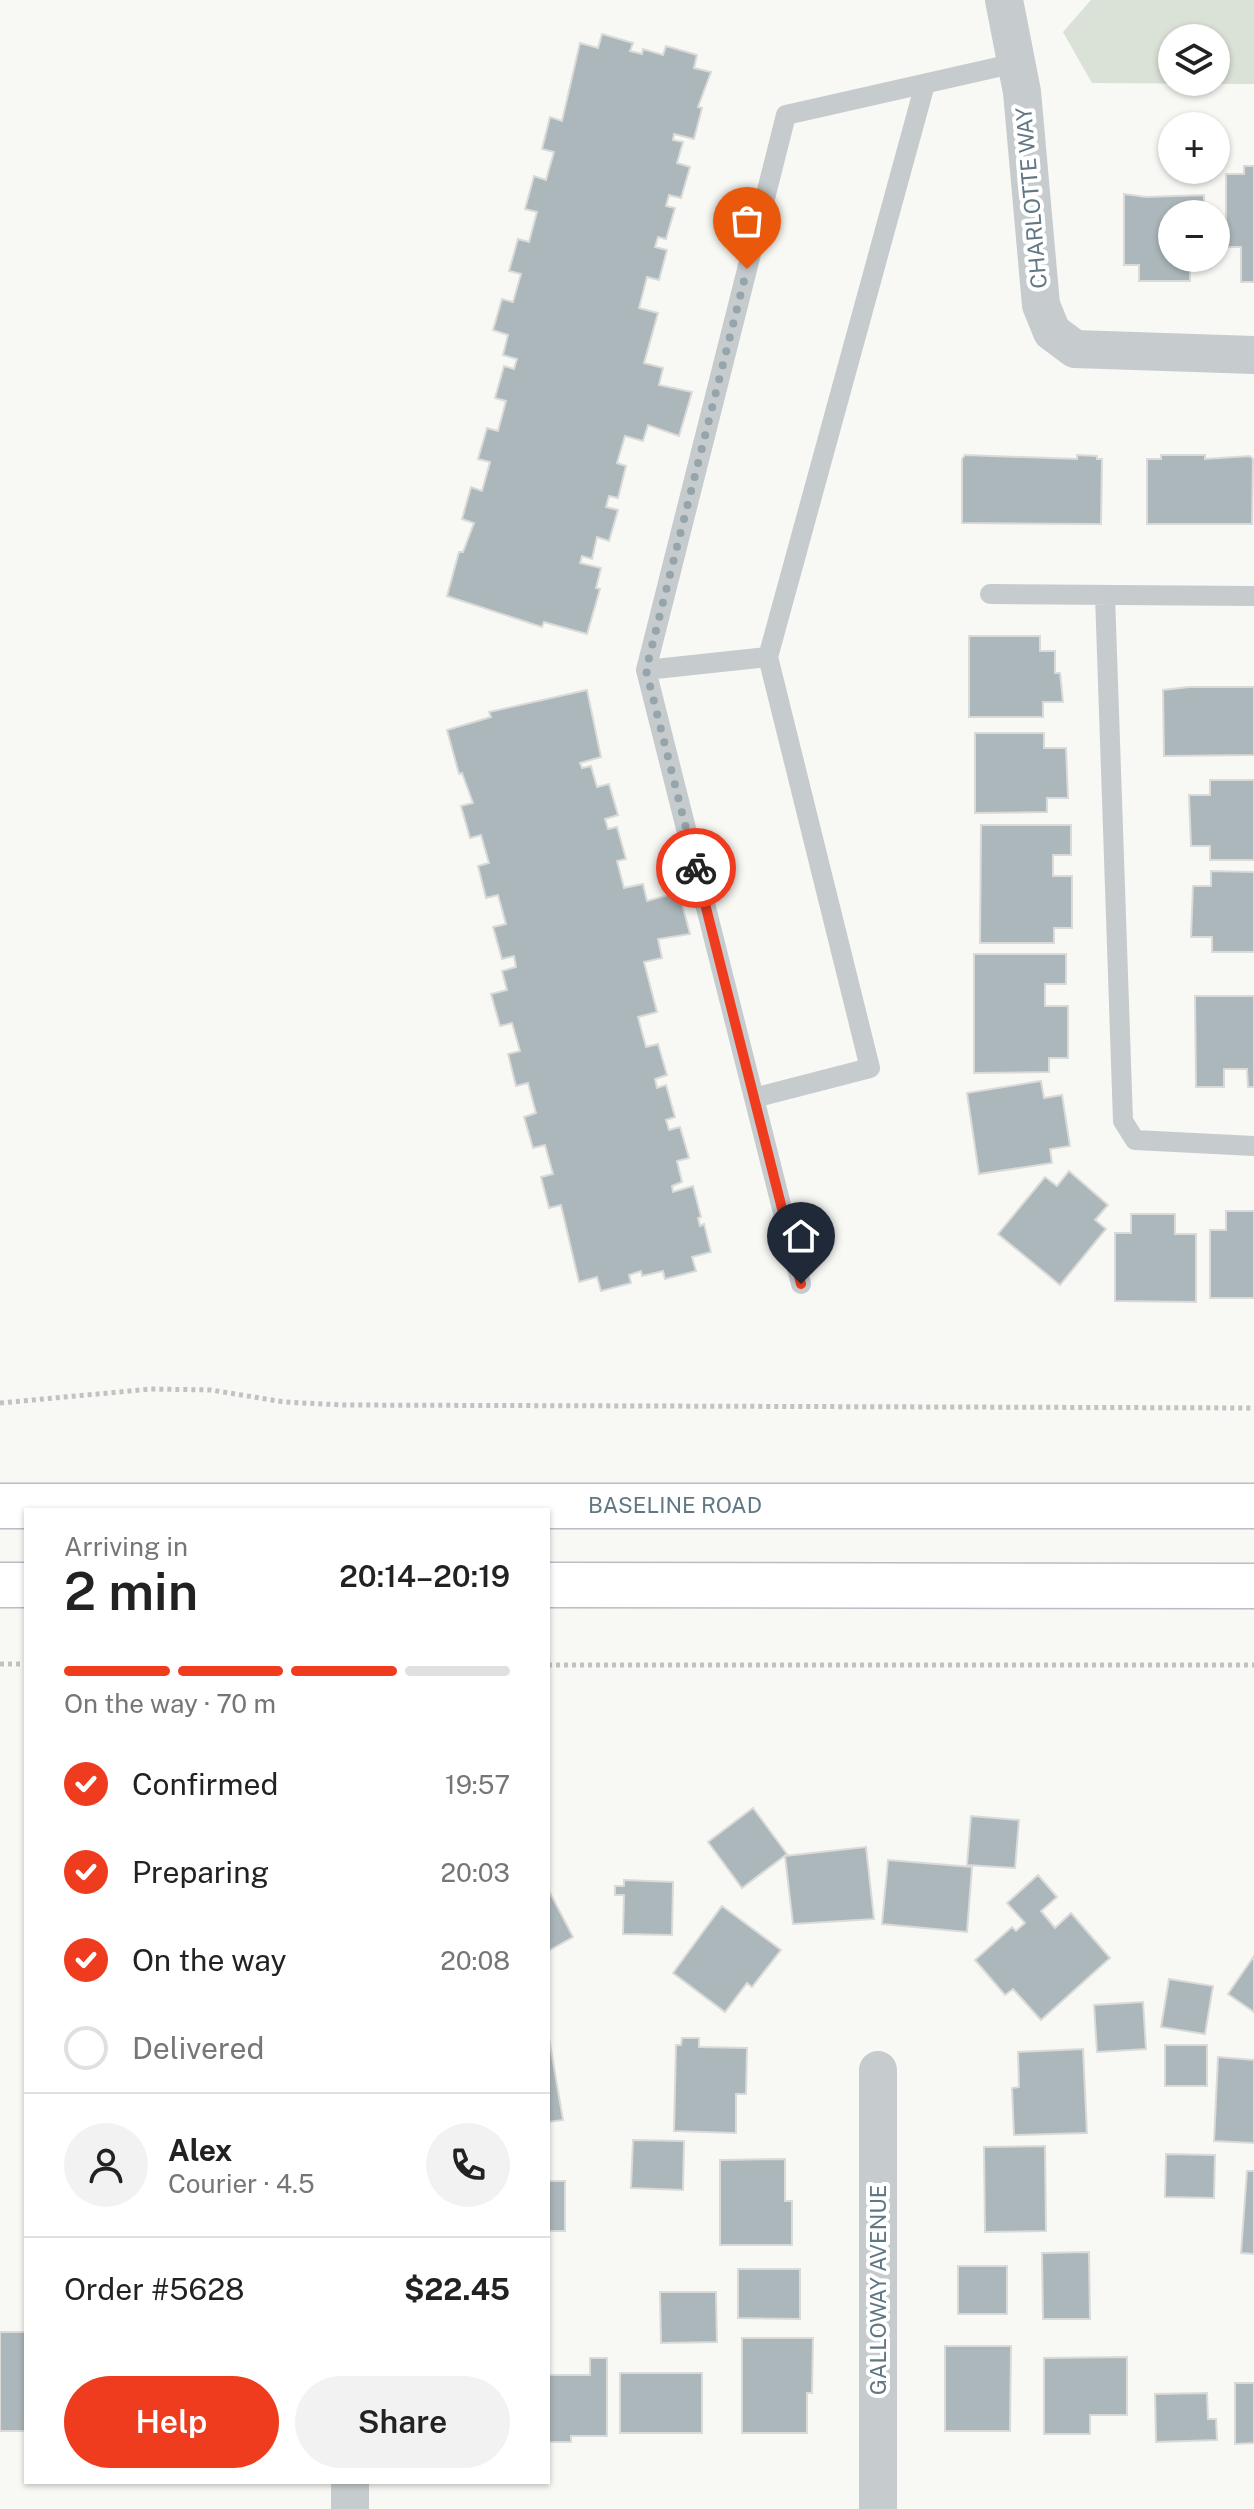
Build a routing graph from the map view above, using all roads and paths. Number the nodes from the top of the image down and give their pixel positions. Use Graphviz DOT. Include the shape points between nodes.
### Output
graph roads {
  1 [pos="1004,0"];
  2 [pos="1016,63"];
  3 [pos="925,84"];
  4 [pos="1254,355"];
  5 [pos="990,594"];
  6 [pos="1105,595"];
  7 [pos="1254,596"];
  8 [pos="768,657"];
  9 [pos="646,670"];
  10 [pos="754,1098"];
  11 [pos="1254,1146"];
  12 [pos="801,1284"];
  13 [pos="0,1403"];
  14 [pos="1254,1408"];
  15 [pos="0,1506"];
  16 [pos="1254,1506"];
  17 [pos="0,1585"];
  18 [pos="24,1585"];
  19 [pos="550,1585"];
  20 [pos="1254,1586"];
  21 [pos="0,1664"];
  22 [pos="24,1664"];
  23 [pos="550,1665"];
  24 [pos="1254,1665"];
  25 [pos="878,2070"];
  26 [pos="350,2484"];
  27 [pos="350,2509"];
  28 [pos="878,2509"];
  1 -- 2 [label="street, CHARLOTTE WAY"];
  2 -- 3 [label="lane"];
  2 -- 4 [label="street, CHARLOTTE WAY" via="1041,305 1052,332 1075,349"];
  3 -- 8 [label="lane"];
  3 -- 9 [label="lane" via="786,115"];
  5 -- 6 [label="lane"];
  6 -- 7 [label="lane"];
  6 -- 11 [label="lane" via="1123,1121 1135,1140"];
  8 -- 9 [label="lane"];
  8 -- 10 [label="lane" via="870,1068"];
  9 -- 10 [label="lane"];
  10 -- 12 [label="lane"];
  13 -- 14 [label="path" via="151,1389 343,1405"];
  15 -- 16 [label="main road, BASELINE ROAD"];
  17 -- 18 [label="main road"];
  19 -- 20 [label="main road"];
  21 -- 22 [label="path"];
  23 -- 24 [label="path"];
  25 -- 28 [label="street, GALLOWAY AVENUE"];
  26 -- 27 [label="street"];
}
